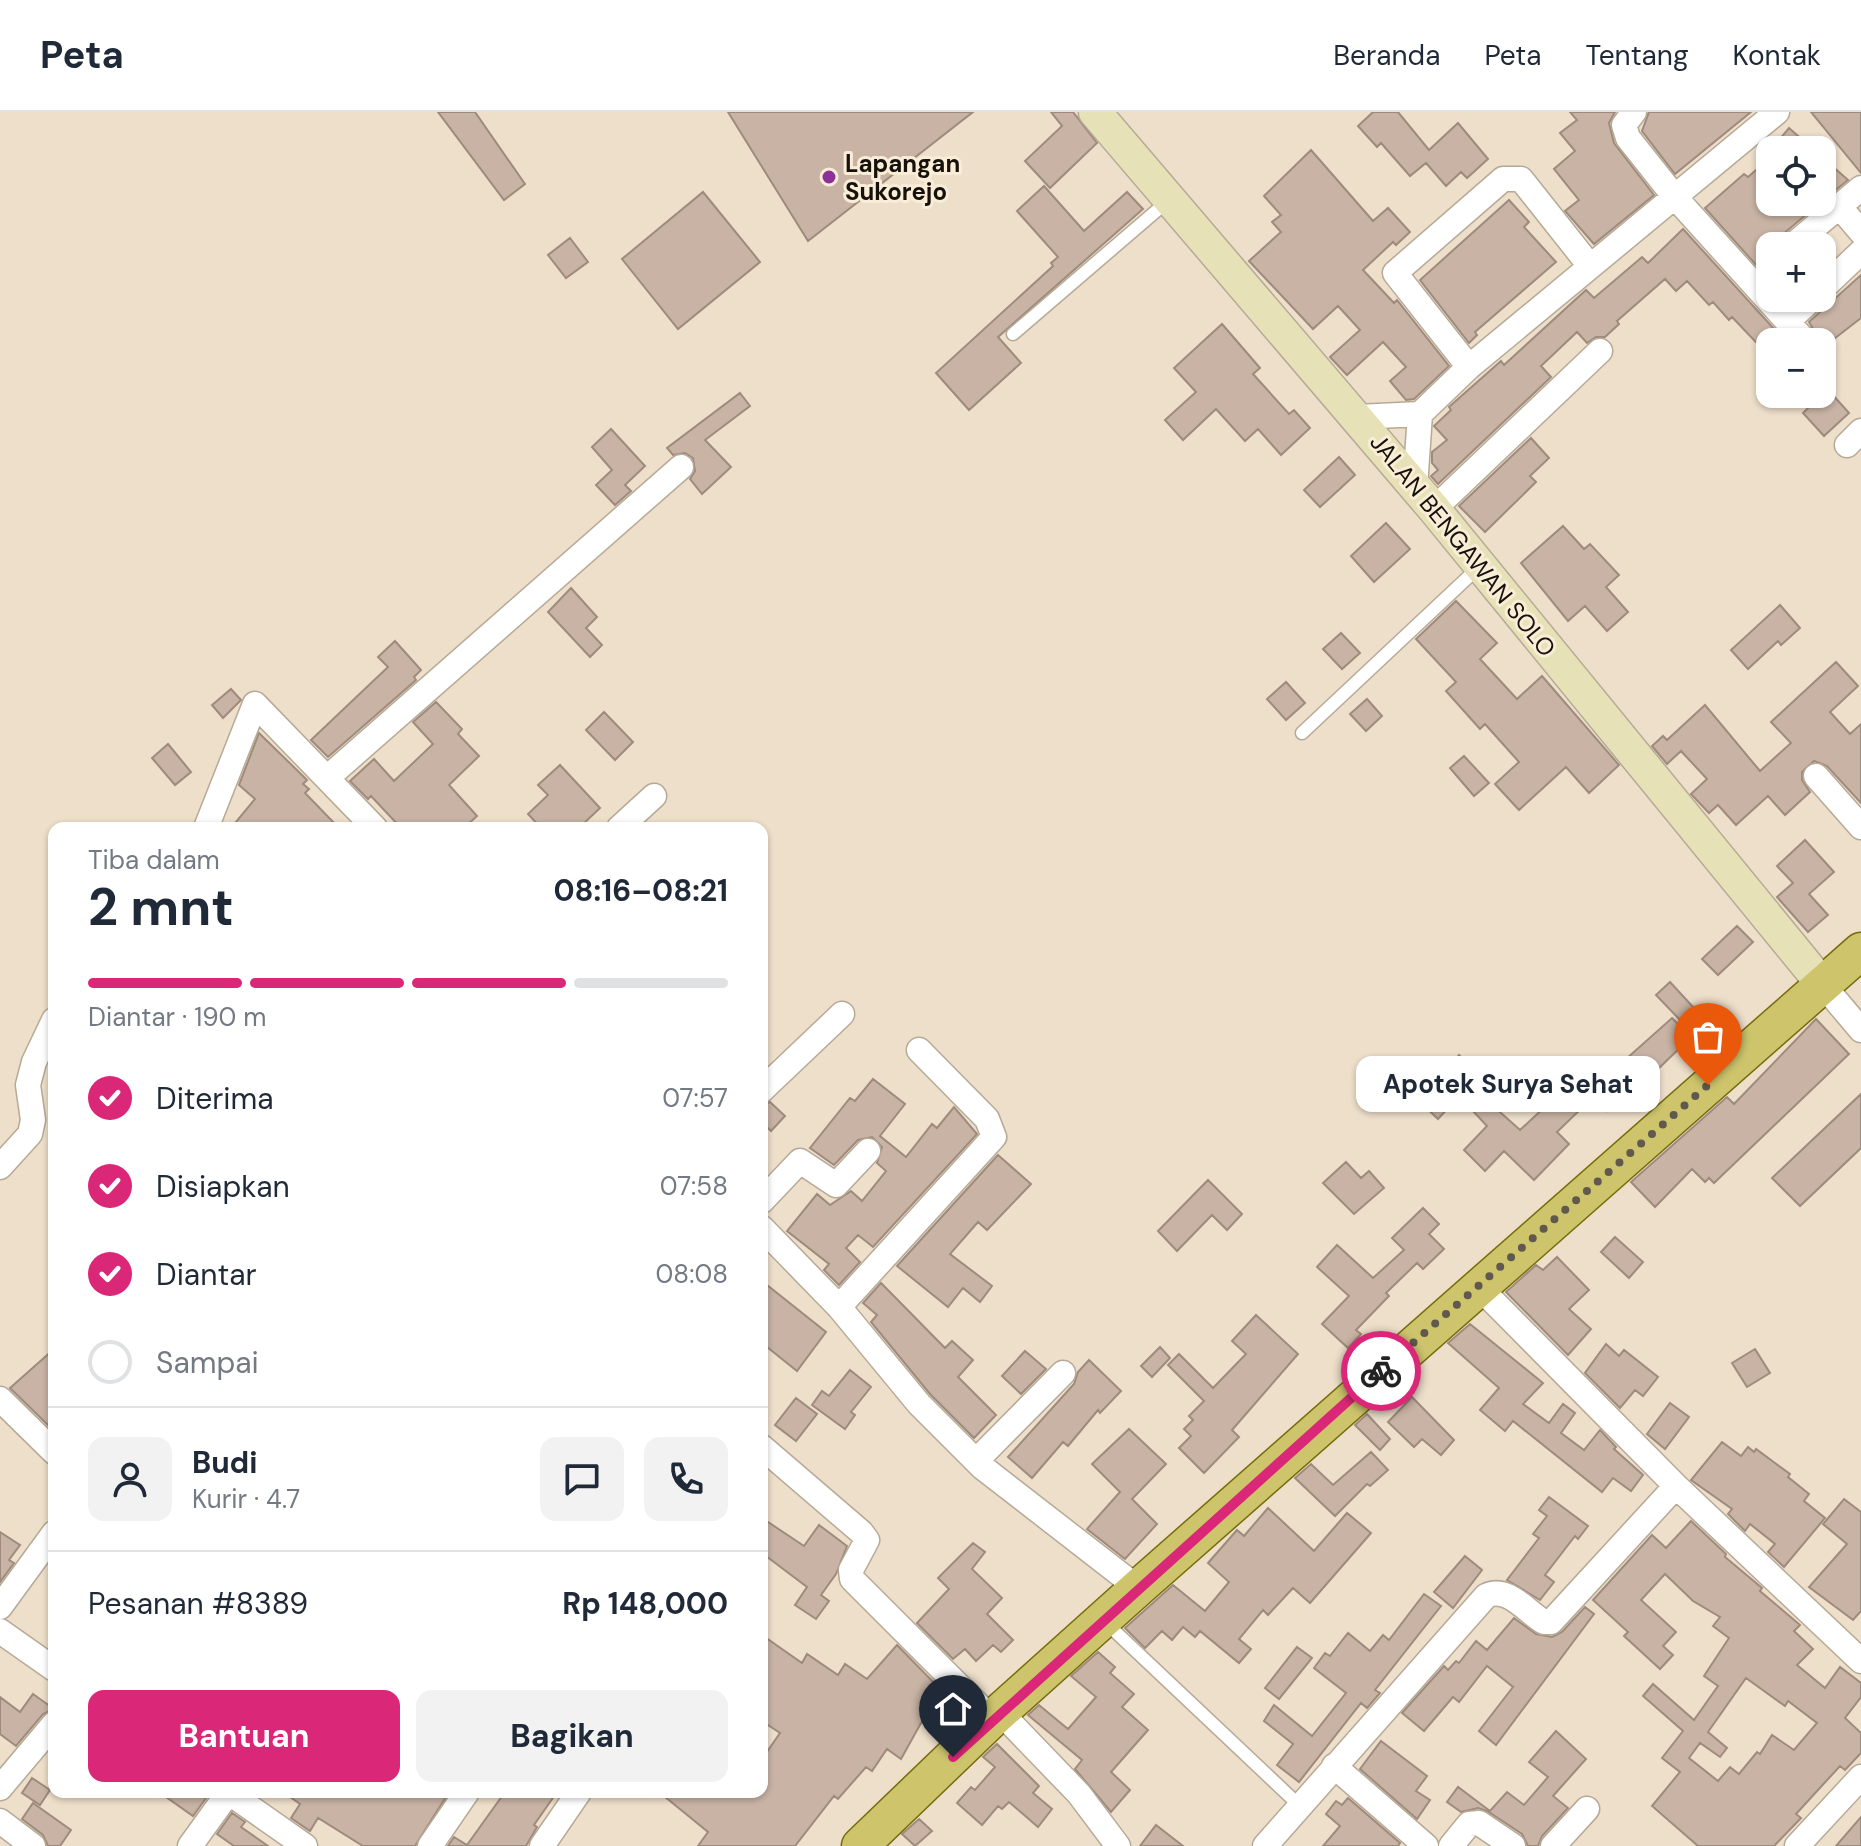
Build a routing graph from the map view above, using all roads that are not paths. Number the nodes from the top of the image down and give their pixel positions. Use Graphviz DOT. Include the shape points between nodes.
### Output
graph roads {
  1 [pos="1095,112"];
  2 [pos="1634,112"];
  3 [pos="1777,112"];
  4 [pos="1861,188"];
  5 [pos="1674,196"];
  6 [pos="1170,199"];
  7 [pos="1839,206"];
  8 [pos="1808,232"];
  9 [pos="1861,232"];
  10 [pos="1861,252"];
  11 [pos="1590,266"];
  12 [pos="1756,269"];
  13 [pos="1836,276"];
  14 [pos="1783,312"];
  15 [pos="1798,312"];
  16 [pos="1788,321"];
  17 [pos="1794,328"];
  18 [pos="1013,334"];
  19 [pos="1600,351"];
  20 [pos="1469,367"];
  21 [pos="1420,414"];
  22 [pos="1357,417"];
  23 [pos="681,467"];
  24 [pos="1424,498"];
  25 [pos="1480,566"];
  26 [pos="1302,733"];
  27 [pos="1816,776"];
  28 [pos="327,778"];
  29 [pos="654,796"];
  30 [pos="208,822"];
  31 [pos="369,822"];
  32 [pos="626,822"];
  33 [pos="1861,827"];
  34 [pos="1861,951"];
  35 [pos="1823,985"];
  36 [pos="842,1014"];
  37 [pos="1861,1030"];
  38 [pos="48,1033"];
  39 [pos="919,1050"];
  40 [pos="768,1084"];
  41 [pos="868,1151"];
  42 [pos="0,1167"];
  43 [pos="768,1195"];
  44 [pos="768,1234"];
  45 [pos="1477,1285"];
  46 [pos="839,1307"];
  47 [pos="1063,1373"];
  48 [pos="0,1399"];
  49 [pos="48,1446"];
  50 [pos="768,1452"];
  51 [pos="976,1461"];
  52 [pos="1676,1486"];
  53 [pos="48,1541"];
  54 [pos="1138,1588"];
  55 [pos="0,1607"];
  56 [pos="1103,1620"];
  57 [pos="0,1631"];
  58 [pos="1861,1661"];
  59 [pos="48,1665"];
  60 [pos="996,1716"];
  61 [pos="48,1731"];
  62 [pos="1334,1766"];
  63 [pos="1861,1777"];
  64 [pos="0,1788"];
  65 [pos="237,1798"];
  66 [pos="244,1798"];
  67 [pos="463,1798"];
  68 [pos="575,1798"];
  69 [pos="1300,1806"];
  70 [pos="1587,1809"];
  71 [pos="0,1821"];
  72 [pos="33,1846"];
  73 [pos="191,1846"];
  74 [pos="305,1846"];
  75 [pos="430,1846"];
  76 [pos="542,1846"];
  77 [pos="860,1846"];
  78 [pos="1118,1846"];
  79 [pos="1265,1846"];
  80 [pos="1426,1846"];
  81 [pos="1451,1846"];
  82 [pos="1513,1846"];
  83 [pos="1553,1846"];
  84 [pos="1797,1846"];
  1 -- 6 [label="main road, JALAN BENGAWAN SOLO"];
  2 -- 5 [label="street" via="1624,125 1628,138"];
  3 -- 5 [label="street"];
  4 -- 7 [label="street"];
  5 -- 11 [label="street"];
  5 -- 12 [label="street"];
  6 -- 18 [label="lane"];
  6 -- 22 [label="main road, JALAN BENGAWAN SOLO"];
  7 -- 8 [label="street"];
  7 -- 9 [label="street"];
  10 -- 13 [label="street"];
  11 -- 20 [label="street"];
  11 -- 20 [label="street" via="1521,179 1503,179 1395,273"];
  14 -- 16 [label="street"];
  15 -- 16 [label="street"];
  16 -- 17 [label="street"];
  19 -- 24 [label="street"];
  20 -- 21 [label="street"];
  21 -- 22 [label="street"];
  21 -- 24 [label="street"];
  22 -- 24 [label="main road, JALAN BENGAWAN SOLO"];
  23 -- 28 [label="street"];
  24 -- 25 [label="main road, JALAN BENGAWAN SOLO"];
  25 -- 26 [label="lane"];
  25 -- 35 [label="main road, JALAN BENGAWAN SOLO"];
  27 -- 33 [label="street"];
  28 -- 30 [label="street" via="255,704"];
  28 -- 31 [label="street"];
  29 -- 32 [label="street"];
  34 -- 35 [label="main road"];
  35 -- 37 [label="street"];
  35 -- 45 [label="main road"];
  36 -- 40 [label="street"];
  38 -- 42 [label="street" via="28,1085 32,1127"];
  39 -- 46 [label="street" via="987,1119 994,1137"];
  41 -- 43 [label="street" via="836,1185 800,1161"];
  44 -- 46 [label="street"];
  45 -- 52 [label="street"];
  45 -- 54 [label="main road"];
  46 -- 51 [label="street" via="881,1362"];
  47 -- 51 [label="street"];
  48 -- 49 [label="street"];
  50 -- 60 [label="street" via="867,1540 851,1570 852,1579"];
  51 -- 54 [label="street"];
  52 -- 58 [label="street"];
  52 -- 62 [label="street" via="1551,1622 1506,1594 1486,1596"];
  53 -- 55 [label="street"];
  54 -- 56 [label="main road"];
  56 -- 60 [label="main road"];
  56 -- 69 [label="lane"];
  57 -- 59 [label="street"];
  60 -- 77 [label="main road"];
  60 -- 78 [label="street" via="1079,1794"];
  61 -- 64 [label="street"];
  62 -- 69 [label="street"];
  62 -- 80 [label="street"];
  63 -- 84 [label="street"];
  65 -- 73 [label="street"];
  66 -- 74 [label="street"];
  67 -- 75 [label="street"];
  68 -- 76 [label="street"];
  69 -- 79 [label="street"];
  70 -- 83 [label="street"];
  71 -- 72 [label="street"];
  81 -- 82 [label="street" via="1469,1824 1479,1823"];
}
